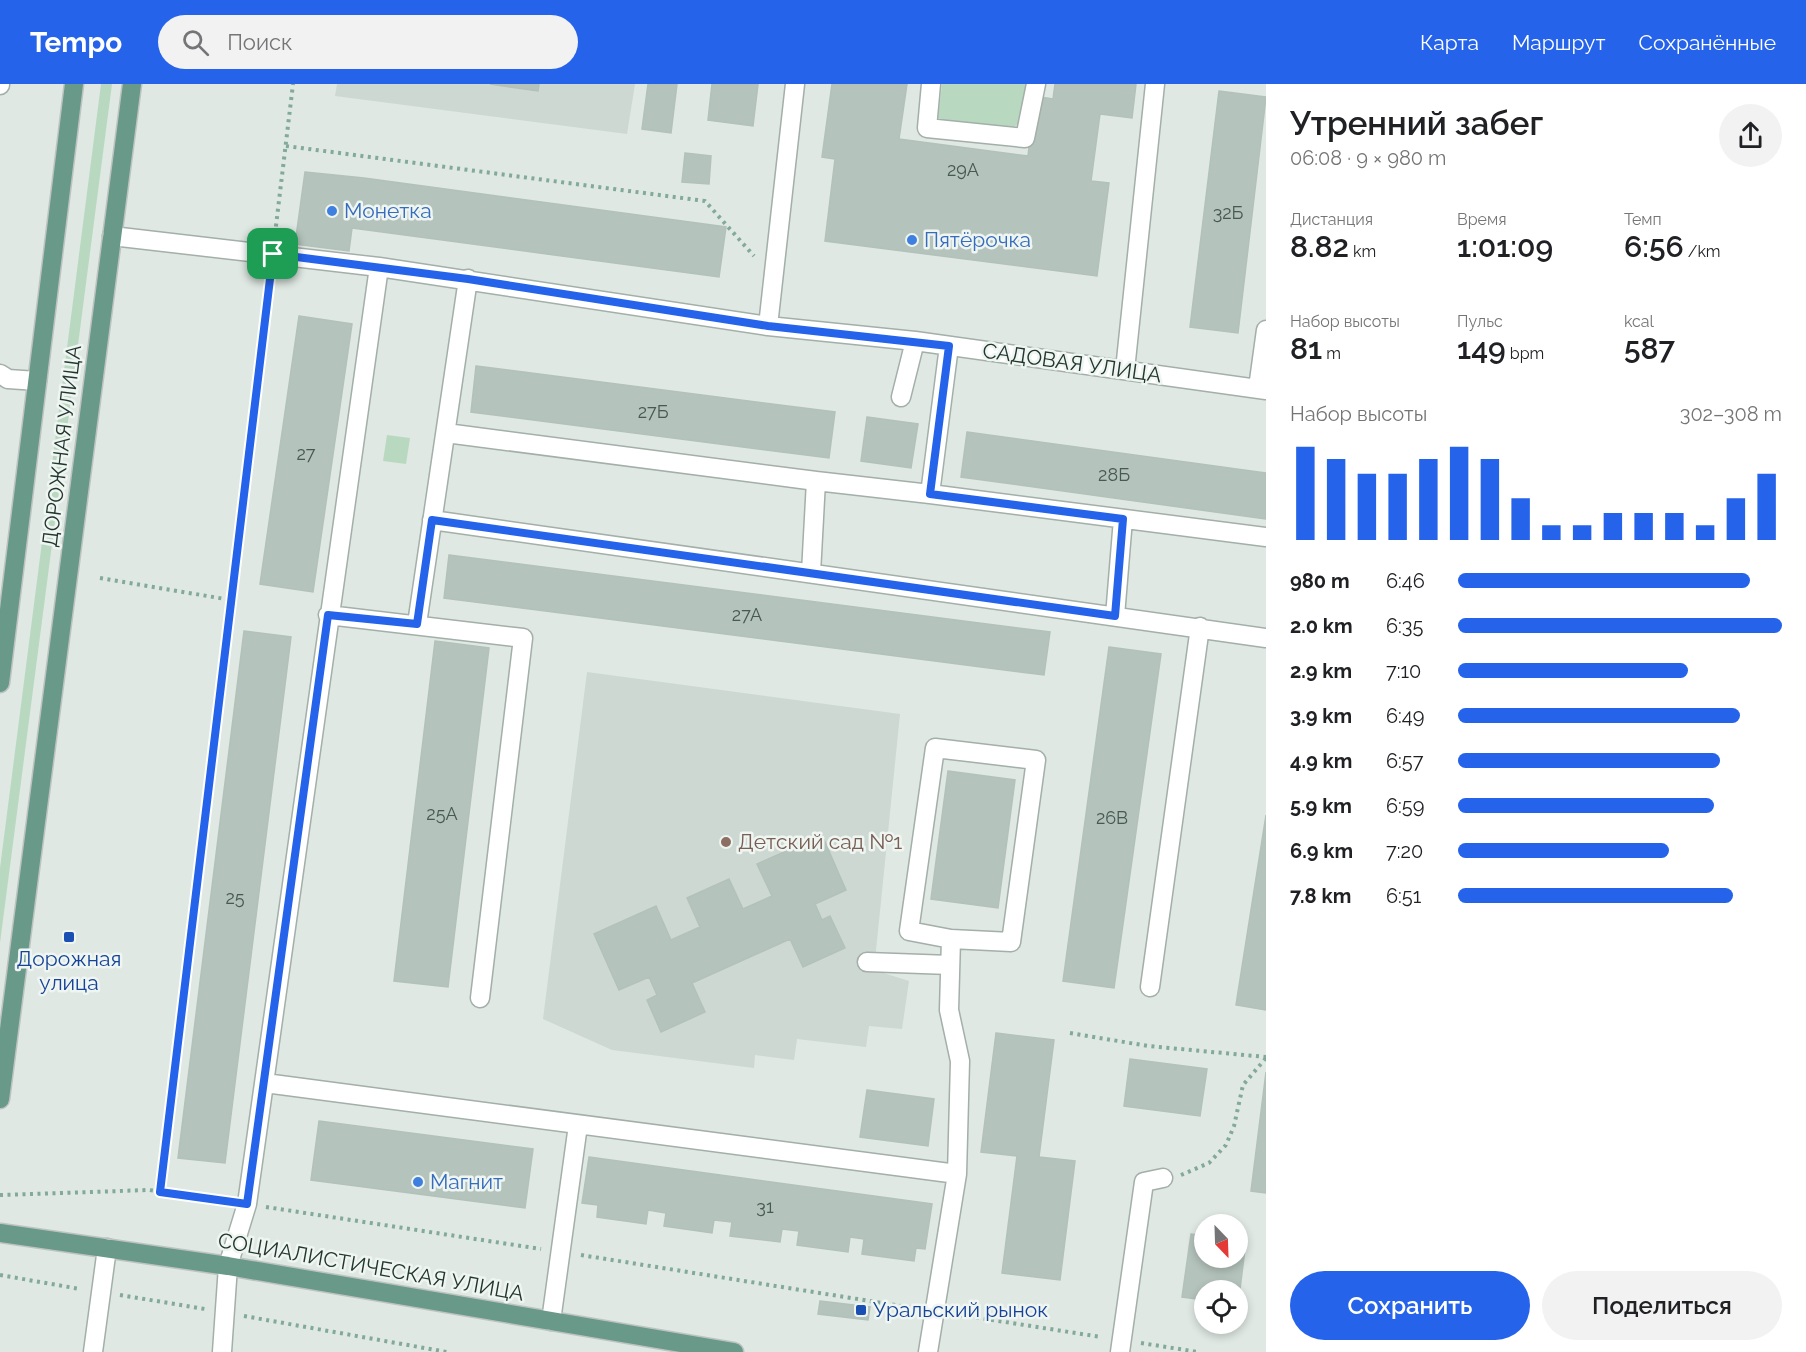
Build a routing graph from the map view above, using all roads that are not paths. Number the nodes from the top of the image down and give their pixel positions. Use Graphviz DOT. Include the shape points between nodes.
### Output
graph roads {
  1 [pos="74,84"];
  2 [pos="132,84"];
  3 [pos="795,84"];
  4 [pos="932,84"];
  5 [pos="1036,84"];
  6 [pos="1155,84"];
  7 [pos="112,236"];
  8 [pos="379,267"];
  9 [pos="468,279"];
  10 [pos="768,326"];
  11 [pos="1266,330"];
  12 [pos="915,341"];
  13 [pos="949,346"];
  14 [pos="1125,370"];
  15 [pos="0,374"];
  16 [pos="38,381"];
  17 [pos="1262,389"];
  18 [pos="901,397"];
  19 [pos="446,433"];
  20 [pos="816,481"];
  21 [pos="930,494"];
  22 [pos="1123,519"];
  23 [pos="432,520"];
  24 [pos="1266,537"];
  25 [pos="811,573"];
  26 [pos="328,615"];
  27 [pos="1115,616"];
  28 [pos="417,624"];
  29 [pos="1200,627"];
  30 [pos="1266,638"];
  31 [pos="1,659"];
  32 [pos="0,683"];
  33 [pos="951,939"];
  34 [pos="867,962"];
  35 [pos="950,965"];
  36 [pos="1150,987"];
  37 [pos="480,998"];
  38 [pos="265,1083"];
  39 [pos="0,1099"];
  40 [pos="579,1125"];
  41 [pos="957,1174"];
  42 [pos="1163,1179"];
  43 [pos="0,1233"];
  44 [pos="107,1248"];
  45 [pos="228,1266"];
  46 [pos="552,1321"];
  47 [pos="1121,1346"];
  48 [pos="93,1352"];
  49 [pos="222,1352"];
  50 [pos="734,1352"];
  51 [pos="928,1352"];
  1 -- 16 [label="main road, ДОРОЖНАЯ УЛИЦА"];
  2 -- 7 [label="main road, ДОРОЖНАЯ УЛИЦА"];
  3 -- 10 [label="lane"];
  4 -- 5 [label="lane" via="927,128 1025,138"];
  6 -- 14 [label="lane"];
  7 -- 8 [label="lane, САДОВАЯ УЛИЦА"];
  7 -- 39 [label="main road, ДОРОЖНАЯ УЛИЦА"];
  8 -- 9 [label="lane, САДОВАЯ УЛИЦА"];
  8 -- 26 [label="lane"];
  9 -- 10 [label="lane, САДОВАЯ УЛИЦА"];
  9 -- 19 [label="lane"];
  10 -- 12 [label="lane, САДОВАЯ УЛИЦА"];
  11 -- 17 [label="lane"];
  12 -- 13 [label="lane, САДОВАЯ УЛИЦА"];
  12 -- 18 [label="lane"];
  13 -- 14 [label="lane, САДОВАЯ УЛИЦА"];
  13 -- 21 [label="lane"];
  14 -- 17 [label="lane, САДОВАЯ УЛИЦА"];
  15 -- 16 [label="lane" via="8,379"];
  16 -- 31 [label="main road, ДОРОЖНАЯ УЛИЦА"];
  19 -- 20 [label="lane"];
  19 -- 23 [label="lane"];
  20 -- 21 [label="lane"];
  20 -- 25 [label="lane"];
  21 -- 22 [label="lane"];
  22 -- 24 [label="lane"];
  22 -- 27 [label="lane"];
  23 -- 25 [label="lane"];
  23 -- 28 [label="lane"];
  25 -- 27 [label="lane"];
  26 -- 28 [label="lane"];
  26 -- 38 [label="lane"];
  27 -- 29 [label="lane"];
  28 -- 37 [label="lane" via="523,638"];
  29 -- 30 [label="lane"];
  29 -- 36 [label="lane"];
  31 -- 32 [label="main road, ДОРОЖНАЯ УЛИЦА"];
  33 -- 33 [label="lane" via="909,931 935,748 1036,760 1011,942"];
  33 -- 35 [label="lane"];
  34 -- 35 [label="lane"];
  35 -- 41 [label="lane" via="949,1010 960,1061"];
  38 -- 40 [label="lane"];
  38 -- 45 [label="lane" via="247,1204"];
  40 -- 41 [label="lane"];
  40 -- 46 [label="lane"];
  41 -- 51 [label="lane"];
  42 -- 47 [label="lane" via="1144,1182"];
  43 -- 44 [label="main road, СОЦИАЛИСТИЧЕСКАЯ УЛИЦА"];
  44 -- 45 [label="main road, СОЦИАЛИСТИЧЕСКАЯ УЛИЦА"];
  44 -- 48 [label="lane"];
  45 -- 46 [label="main road, СОЦИАЛИСТИЧЕСКАЯ УЛИЦА"];
  45 -- 49 [label="lane"];
  46 -- 50 [label="main road, СОЦИАЛИСТИЧЕСКАЯ УЛИЦА"];
}
